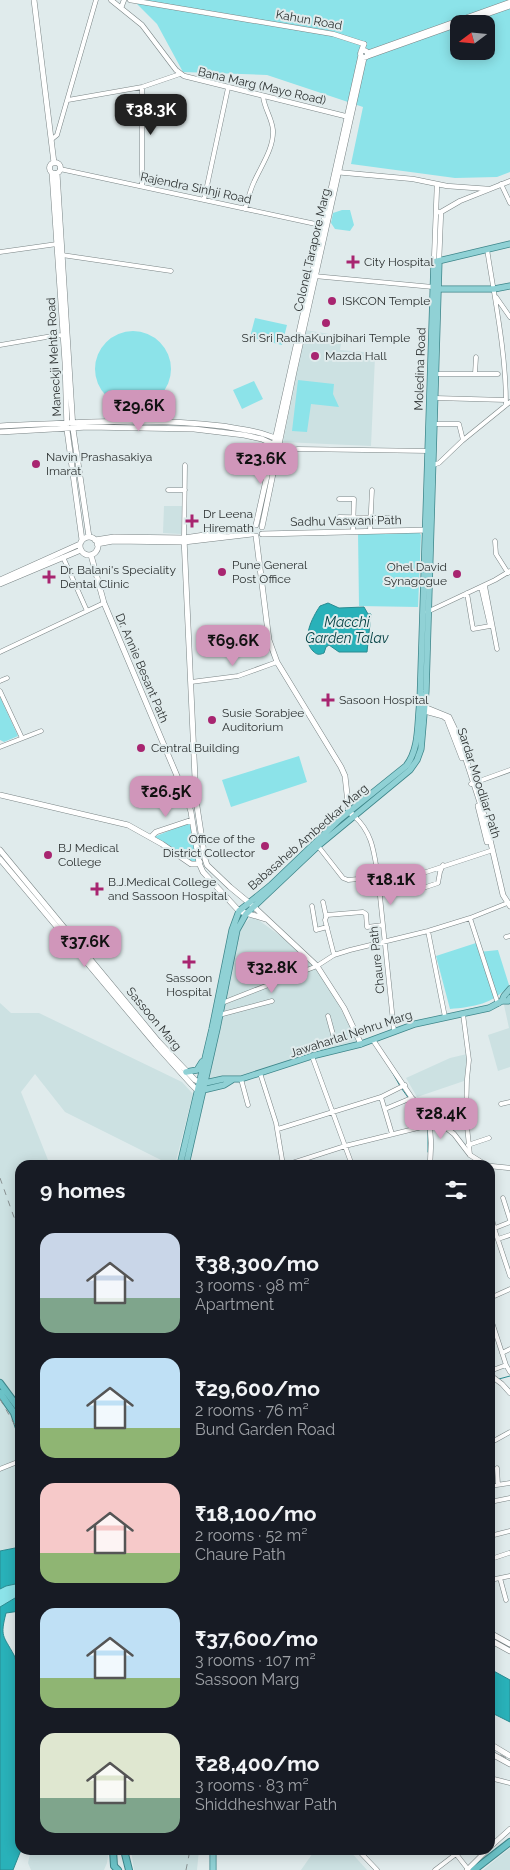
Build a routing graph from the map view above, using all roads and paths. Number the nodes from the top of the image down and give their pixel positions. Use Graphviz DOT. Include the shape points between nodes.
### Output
graph roads {
  1 [pos="34,0"];
  2 [pos="96,0"];
  3 [pos="111,0"];
  4 [pos="124,0"];
  5 [pos="130,0"];
  6 [pos="510,2"];
  7 [pos="510,6"];
  8 [pos="121,8"];
  9 [pos="484,15"];
  10 [pos="450,27"];
  11 [pos="364,44"];
  12 [pos="364,54"];
  13 [pos="180,74"];
  14 [pos="142,87"];
  15 [pos="228,88"];
  16 [pos="263,96"];
  17 [pos="68,100"];
  18 [pos="350,117"];
  19 [pos="52,139"];
  20 [pos="54,163"];
  21 [pos="57,172"];
  22 [pos="337,172"];
  23 [pos="510,181"];
  24 [pos="502,184"];
  25 [pos="434,185"];
  26 [pos="142,186"];
  27 [pos="466,187"];
  28 [pos="489,189"];
  29 [pos="468,198"];
  30 [pos="204,200"];
  31 [pos="510,203"];
  32 [pos="245,209"];
  33 [pos="439,212"];
  34 [pos="325,226"];
  35 [pos="56,244"];
  36 [pos="510,244"];
  37 [pos="487,249"];
  38 [pos="0,252"];
  39 [pos="62,255"];
  40 [pos="436,261"];
  41 [pos="171,271"];
  42 [pos="314,276"];
  43 [pos="510,286"];
  44 [pos="436,288"];
  45 [pos="494,292"];
  46 [pos="510,317"];
  47 [pos="64,335"];
  48 [pos="0,345"];
  49 [pos="476,357"];
  50 [pos="436,374"];
  51 [pos="475,374"];
  52 [pos="498,374"];
  53 [pos="435,398"];
  54 [pos="507,402"];
  55 [pos="70,423"];
  56 [pos="434,424"];
  57 [pos="0,426"];
  58 [pos="70,429"];
  59 [pos="0,432"];
  60 [pos="278,439"];
  61 [pos="463,440"];
  62 [pos="276,450"];
  63 [pos="431,451"];
  64 [pos="185,465"];
  65 [pos="433,465"];
  66 [pos="168,490"];
  67 [pos="185,490"];
  68 [pos="372,490"];
  69 [pos="340,499"];
  70 [pos="338,517"];
  71 [pos="354,517"];
  72 [pos="371,518"];
  73 [pos="389,518"];
  74 [pos="353,529"];
  75 [pos="370,529"];
  76 [pos="428,529"];
  77 [pos="258,531"];
  78 [pos="89,537"];
  79 [pos="184,540"];
  80 [pos="495,541"];
  81 [pos="96,542"];
  82 [pos="81,545"];
  83 [pos="91,555"];
  84 [pos="64,557"];
  85 [pos="509,572"];
  86 [pos="0,580"];
  87 [pos="0,584"];
  88 [pos="483,586"];
  89 [pos="467,593"];
  90 [pos="104,603"];
  91 [pos="87,612"];
  92 [pos="426,612"];
  93 [pos="497,649"];
  94 [pos="0,652"];
  95 [pos="277,662"];
  96 [pos="7,678"];
  97 [pos="0,681"];
  98 [pos="191,682"];
  99 [pos="0,691"];
  100 [pos="422,708"];
  101 [pos="41,731"];
  102 [pos="22,738"];
  103 [pos="0,747"];
  104 [pos="510,770"];
  105 [pos="196,780"];
  106 [pos="473,783"];
  107 [pos="182,786"];
  108 [pos="0,795"];
  109 [pos="351,814"];
  110 [pos="192,820"];
  111 [pos="151,837"];
  112 [pos="317,844"];
  113 [pos="0,850"];
  114 [pos="490,851"];
  115 [pos="0,859"];
  116 [pos="205,859"];
  117 [pos="199,863"];
  118 [pos="444,865"];
  119 [pos="411,876"];
  120 [pos="378,877"];
  121 [pos="414,891"];
  122 [pos="323,902"];
  123 [pos="251,904"];
  124 [pos="507,905"];
  125 [pos="312,906"];
  126 [pos="510,910"];
  127 [pos="239,911"];
  128 [pos="246,914"];
  129 [pos="326,916"];
  130 [pos="470,918"];
  131 [pos="266,919"];
  132 [pos="383,925"];
  133 [pos="327,928"];
  134 [pos="428,931"];
  135 [pos="385,940"];
  136 [pos="334,956"];
  137 [pos="317,966"];
  138 [pos="510,989"];
  139 [pos="510,998"];
  140 [pos="272,1001"];
  141 [pos="500,1003"];
  142 [pos="221,1004"];
  143 [pos="219,1014"];
  144 [pos="445,1014"];
  145 [pos="463,1014"];
  146 [pos="328,1016"];
  147 [pos="394,1027"];
  148 [pos="334,1038"];
  149 [pos="373,1040"];
  150 [pos="362,1044"];
  151 [pos="312,1056"];
  152 [pos="205,1057"];
  153 [pos="186,1072"];
  154 [pos="260,1074"];
  155 [pos="240,1079"];
  156 [pos="201,1086"];
  157 [pos="402,1086"];
  158 [pos="380,1097"];
  159 [pos="409,1100"];
  160 [pos="442,1100"];
  161 [pos="510,1102"];
  162 [pos="501,1104"];
  163 [pos="248,1105"];
  164 [pos="385,1109"];
  165 [pos="424,1110"];
  166 [pos="333,1111"];
  167 [pos="429,1115"];
  168 [pos="428,1125"];
  169 [pos="278,1129"];
  170 [pos="392,1134"];
  171 [pos="488,1138"];
  172 [pos="468,1145"];
  173 [pos="345,1146"];
  174 [pos="470,1155"];
  175 [pos="307,1158"];
  176 [pos="181,1160"];
  177 [pos="187,1160"];
  178 [pos="283,1160"];
  179 [pos="300,1160"];
  180 [pos="350,1160"];
  181 [pos="430,1160"];
  182 [pos="475,1160"];
  183 [pos="495,1167"];
  184 [pos="510,1168"];
  185 [pos="503,1198"];
  186 [pos="510,1221"];
  187 [pos="495,1228"];
  188 [pos="495,1234"];
  189 [pos="510,1235"];
  190 [pos="498,1240"];
  191 [pos="510,1276"];
  192 [pos="510,1289"];
  193 [pos="495,1296"];
  194 [pos="495,1331"];
  195 [pos="510,1349"];
  196 [pos="502,1353"];
  197 [pos="506,1365"];
  198 [pos="495,1369"];
  199 [pos="510,1372"];
  200 [pos="495,1379"];
  201 [pos="0,1383"];
  202 [pos="0,1393"];
  203 [pos="510,1393"];
  204 [pos="15,1405"];
  205 [pos="15,1405"];
  206 [pos="510,1432"];
  207 [pos="495,1440"];
  208 [pos="15,1463"];
  209 [pos="497,1468"];
  210 [pos="0,1469"];
  211 [pos="510,1483"];
  212 [pos="495,1485"];
  213 [pos="498,1485"];
  214 [pos="510,1498"];
  215 [pos="495,1501"];
  216 [pos="510,1531"];
  217 [pos="495,1535"];
  218 [pos="509,1553"];
  219 [pos="495,1557"];
  220 [pos="510,1576"];
  221 [pos="500,1578"];
  222 [pos="495,1579"];
  223 [pos="506,1600"];
  224 [pos="495,1636"];
  225 [pos="495,1643"];
  226 [pos="510,1644"];
  227 [pos="510,1651"];
  228 [pos="495,1747"];
  229 [pos="495,1756"];
  230 [pos="510,1756"];
  231 [pos="510,1764"];
  232 [pos="495,1779"];
  233 [pos="510,1783"];
  234 [pos="510,1829"];
  235 [pos="495,1842"];
  236 [pos="510,1842"];
  237 [pos="495,1853"];
  238 [pos="114,1855"];
  239 [pos="122,1855"];
  240 [pos="125,1855"];
  241 [pos="213,1855"];
  242 [pos="363,1855"];
  243 [pos="455,1855"];
  244 [pos="457,1855"];
  245 [pos="483,1855"];
  246 [pos="492,1855"];
  247 [pos="116,1869"];
  248 [pos="472,1869"];
  249 [pos="129,1870"];
  250 [pos="213,1870"];
  251 [pos="377,1870"];
  252 [pos="435,1870"];
  1 -- 19 [label="main road"];
  2 -- 17 [label="street"];
  3 -- 8 [label="street, Bana Marg (Mayo Road)"];
  4 -- 8 [label="street"];
  5 -- 11 [label="street, Kahun Road" via="339,35"];
  6 -- 12 [label="street"];
  7 -- 9 [label="street"];
  8 -- 13 [label="street, Bana Marg (Mayo Road)" via="142,25"];
  10 -- 12 [label="street"];
  11 -- 12 [label="main road"];
  12 -- 18 [label="main road, Colonel Tarapore Marg"];
  13 -- 14 [label="street"];
  13 -- 15 [label="street, Bana Marg (Mayo Road)"];
  14 -- 17 [label="street"];
  14 -- 26 [label="street"];
  15 -- 16 [label="street, Bana Marg (Mayo Road)"];
  15 -- 30 [label="street"];
  16 -- 18 [label="street, Bana Marg (Mayo Road)"];
  16 -- 32 [label="street" via="272,123 272,136"];
  17 -- 19 [label="street" via="57,135"];
  18 -- 22 [label="main road, Colonel Tarapore Marg"];
  19 -- 20 [label="main road"];
  20 -- 21 [label="main road" via="59,164"];
  20 -- 21 [label="main road" via="50,166"];
  21 -- 26 [label="street, Rajendra Sinhji Road"];
  21 -- 35 [label="main road, Maneckji Mehta Road"];
  21 -- 39 [label="main road, Maneckji Mehta Road"];
  22 -- 25 [label="street" via="413,179"];
  22 -- 34 [label="main road, Colonel Tarapore Marg"];
  23 -- 24 [label="street"];
  24 -- 28 [label="street"];
  24 -- 31 [label="street"];
  25 -- 27 [label="street"];
  25 -- 33 [label="street"];
  26 -- 30 [label="street, Rajendra Sinhji Road"];
  27 -- 28 [label="street"];
  27 -- 29 [label="street"];
  28 -- 29 [label="street"];
  29 -- 33 [label="street"];
  30 -- 32 [label="street, Rajendra Sinhji Road"];
  32 -- 34 [label="street, Rajendra Sinhji Road"];
  33 -- 40 [label="street"];
  34 -- 42 [label="main road, Colonel Tarapore Marg"];
  35 -- 38 [label="street"];
  35 -- 47 [label="main road, Maneckji Mehta Road"];
  36 -- 37 [label="main road"];
  37 -- 40 [label="main road"];
  37 -- 45 [label="street"];
  39 -- 41 [label="street"];
  39 -- 47 [label="main road, Maneckji Mehta Road"];
  40 -- 44 [label="main road, Moledina Road"];
  42 -- 44 [label="street"];
  42 -- 60 [label="main road, Colonel Tarapore Marg"];
  43 -- 45 [label="main road"];
  44 -- 45 [label="main road"];
  44 -- 50 [label="main road, Moledina Road"];
  44 -- 63 [label="main road, Moledina Road"];
  45 -- 46 [label="street"];
  45 -- 54 [label="street"];
  47 -- 48 [label="street"];
  47 -- 55 [label="main road, Maneckji Mehta Road"];
  49 -- 51 [label="street"];
  50 -- 51 [label="street"];
  50 -- 53 [label="main road, Moledina Road"];
  51 -- 52 [label="street"];
  53 -- 54 [label="street"];
  53 -- 56 [label="main road, Moledina Road"];
  54 -- 61 [label="street"];
  55 -- 57 [label="main road"];
  55 -- 58 [label="main road, Maneckji Mehta Road"];
  55 -- 60 [label="main road" via="194,423 245,430"];
  56 -- 61 [label="street" via="459,424"];
  56 -- 63 [label="main road, Moledina Road"];
  58 -- 59 [label="main road"];
  58 -- 62 [label="main road" via="194,429 262,439"];
  58 -- 78 [label="main road, Maneckji Mehta Road"];
  58 -- 82 [label="main road, Maneckji Mehta Road"];
  60 -- 62 [label="main road, Colonel Tarapore Marg"];
  61 -- 65 [label="street"];
  62 -- 63 [label="street"];
  62 -- 77 [label="main road, Colonel Tarapore Marg"];
  63 -- 65 [label="main road, Moledina Road"];
  63 -- 76 [label="main road, Moledina Road"];
  64 -- 67 [label="street"];
  65 -- 76 [label="main road, Moledina Road"];
  66 -- 67 [label="street"];
  67 -- 79 [label="street"];
  68 -- 72 [label="street"];
  69 -- 71 [label="street" via="354,499"];
  70 -- 71 [label="street"];
  71 -- 72 [label="street"];
  71 -- 74 [label="street"];
  72 -- 73 [label="street"];
  72 -- 75 [label="street"];
  74 -- 75 [label="main road, Sadhu Vaswani Path"];
  74 -- 77 [label="main road, Sadhu Vaswani Path"];
  75 -- 76 [label="main road, Sadhu Vaswani Path"];
  76 -- 92 [label="main road, Babasaheb Ambedkar Marg"];
  77 -- 79 [label="main road, Sadhu Vaswani Path"];
  77 -- 95 [label="main road, Colonel Tarapore Marg" via="268,640"];
  78 -- 81 [label="main road"];
  78 -- 82 [label="main road"];
  79 -- 81 [label="main road, Sadhu Vaswani Path"];
  79 -- 98 [label="main road"];
  80 -- 85 [label="street" via="496,554"];
  81 -- 83 [label="main road" via="96,551"];
  82 -- 83 [label="main road" via="84,554"];
  82 -- 84 [label="main road"];
  82 -- 86 [label="main road"];
  83 -- 90 [label="main road, Dr. Annie Besant Path"];
  84 -- 87 [label="main road"];
  84 -- 91 [label="street"];
  85 -- 88 [label="street"];
  88 -- 89 [label="street"];
  88 -- 89 [label="street" via="490,626 473,629"];
  88 -- 93 [label="street"];
  89 -- 92 [label="street"];
  90 -- 91 [label="street"];
  90 -- 107 [label="main road, Dr. Annie Besant Path"];
  91 -- 94 [label="street"];
  92 -- 100 [label="main road, Babasaheb Ambedkar Marg"];
  95 -- 98 [label="street" via="238,676"];
  95 -- 109 [label="main road, Colonel Tarapore Marg" via="341,767"];
  96 -- 97 [label="street"];
  98 -- 105 [label="main road"];
  99 -- 102 [label="street"];
  100 -- 106 [label="main road, Sardar Moodliar Path" via="449,717"];
  100 -- 109 [label="main road, Babasaheb Ambedkar Marg" via="416,748 406,766"];
  101 -- 102 [label="street"];
  102 -- 103 [label="street"];
  104 -- 106 [label="street"];
  105 -- 107 [label="main road" via="190,788"];
  105 -- 116 [label="main road"];
  106 -- 114 [label="main road, Sardar Moodliar Path"];
  106 -- 124 [label="main road, Sardar Moodliar Path" via="486,818"];
  107 -- 110 [label="main road, Dr. Annie Besant Path"];
  108 -- 111 [label="main road" via="128,825"];
  109 -- 112 [label="main road, Babasaheb Ambedkar Marg"];
  109 -- 120 [label="street, Chaure Path" via="367,829"];
  110 -- 111 [label="main road" via="156,832"];
  110 -- 117 [label="main road, Dr. Annie Besant Path"];
  111 -- 117 [label="main road" via="191,864"];
  112 -- 120 [label="street" via="343,878"];
  112 -- 123 [label="main road, Babasaheb Ambedkar Marg"];
  113 -- 153 [label="main road, Sassoon Marg"];
  114 -- 118 [label="street"];
  114 -- 124 [label="main road, Sardar Moodliar Path" via="500,894"];
  115 -- 156 [label="main road, Sassoon Marg" via="156,1045"];
  116 -- 117 [label="main road"];
  116 -- 123 [label="main road" via="207,865"];
  117 -- 127 [label="main road" via="203,872"];
  118 -- 119 [label="street"];
  118 -- 121 [label="street" via="438,883"];
  120 -- 132 [label="street, Chaure Path"];
  122 -- 129 [label="street"];
  123 -- 127 [label="main road, Babasaheb Ambedkar Marg"];
  123 -- 128 [label="main road, Babasaheb Ambedkar Marg"];
  123 -- 131 [label="main road"];
  124 -- 126 [label="main road, Sardar Moodliar Path"];
  124 -- 130 [label="street"];
  125 -- 133 [label="street" via="316,930"];
  127 -- 128 [label="main road"];
  127 -- 152 [label="main road, Babasaheb Ambedkar Marg" via="232,930"];
  128 -- 131 [label="main road"];
  128 -- 142 [label="main road, Babasaheb Ambedkar Marg" via="237,930"];
  129 -- 132 [label="street" via="364,912 367,927"];
  129 -- 133 [label="street"];
  130 -- 134 [label="street"];
  130 -- 141 [label="street"];
  131 -- 137 [label="main road"];
  132 -- 135 [label="street, Chaure Path"];
  133 -- 136 [label="street"];
  134 -- 135 [label="street"];
  134 -- 144 [label="street"];
  135 -- 136 [label="street"];
  135 -- 147 [label="street, Chaure Path"];
  136 -- 137 [label="street"];
  137 -- 142 [label="street"];
  137 -- 150 [label="main road"];
  138 -- 141 [label="main road"];
  139 -- 141 [label="main road, Jawaharlal Nehru Marg"];
  140 -- 143 [label="street"];
  141 -- 145 [label="main road, Jawaharlal Nehru Marg"];
  142 -- 143 [label="main road, Babasaheb Ambedkar Marg"];
  143 -- 156 [label="main road, Babasaheb Ambedkar Marg"];
  144 -- 145 [label="main road, Jawaharlal Nehru Marg"];
  144 -- 147 [label="main road, Jawaharlal Nehru Marg"];
  145 -- 172 [label="street" via="469,1054"];
  146 -- 148 [label="street"];
  147 -- 149 [label="main road, Jawaharlal Nehru Marg"];
  149 -- 150 [label="main road, Jawaharlal Nehru Marg"];
  149 -- 157 [label="street"];
  150 -- 151 [label="main road, Jawaharlal Nehru Marg"];
  151 -- 154 [label="main road, Jawaharlal Nehru Marg"];
  151 -- 166 [label="street"];
  152 -- 153 [label="main road" via="198,1070"];
  152 -- 156 [label="main road, Babasaheb Ambedkar Marg"];
  153 -- 156 [label="main road, Sassoon Marg"];
  154 -- 155 [label="main road, Jawaharlal Nehru Marg"];
  154 -- 169 [label="street"];
  155 -- 156 [label="main road, Jawaharlal Nehru Marg" via="223,1079"];
  155 -- 163 [label="street"];
  156 -- 176 [label="main road, Babasaheb Ambedkar Marg"];
  156 -- 177 [label="main road, Babasaheb Ambedkar Marg"];
  157 -- 158 [label="street"];
  157 -- 165 [label="street"];
  158 -- 164 [label="street"];
  158 -- 166 [label="street"];
  159 -- 164 [label="street"];
  160 -- 165 [label="street"];
  161 -- 162 [label="street"];
  164 -- 170 [label="street"];
  165 -- 167 [label="street"];
  166 -- 169 [label="street"];
  166 -- 173 [label="street"];
  167 -- 168 [label="street"];
  167 -- 174 [label="street" via="454,1134"];
  168 -- 170 [label="street"];
  168 -- 181 [label="street"];
  169 -- 178 [label="street"];
  170 -- 173 [label="street"];
  171 -- 172 [label="street"];
  172 -- 174 [label="street"];
  173 -- 175 [label="street"];
  173 -- 180 [label="street"];
  174 -- 182 [label="street"];
  175 -- 179 [label="street"];
  183 -- 184 [label="street"];
  185 -- 186 [label="street"];
  186 -- 187 [label="street"];
  188 -- 190 [label="street"];
  189 -- 190 [label="street"];
  190 -- 191 [label="street"];
  192 -- 193 [label="street"];
  194 -- 196 [label="street"];
  195 -- 196 [label="street"];
  196 -- 197 [label="street"];
  197 -- 198 [label="street"];
  197 -- 199 [label="street"];
  200 -- 203 [label="street"];
  201 -- 204 [label="highway"];
  202 -- 205 [label="highway"];
  206 -- 207 [label="street"];
  208 -- 210 [label="street"];
  209 -- 213 [label="street"];
  211 -- 213 [label="street"];
  212 -- 213 [label="street"];
  214 -- 215 [label="street"];
  216 -- 217 [label="street"];
  218 -- 219 [label="street"];
  220 -- 221 [label="street"];
  221 -- 222 [label="street"];
  221 -- 223 [label="street"];
  224 -- 226 [label="main road"];
  225 -- 227 [label="main road"];
  228 -- 230 [label="main road"];
  229 -- 231 [label="main road"];
  232 -- 233 [label="street"];
  234 -- 235 [label="street"];
  236 -- 237 [label="highway"];
  238 -- 247 [label="highway"];
  239 -- 247 [label="highway"];
  240 -- 249 [label="highway"];
  241 -- 250 [label="main road"];
  242 -- 251 [label="street"];
  243 -- 252 [label="street"];
  244 -- 248 [label="street"];
  245 -- 248 [label="street"];
  246 -- 248 [label="highway"];
}
